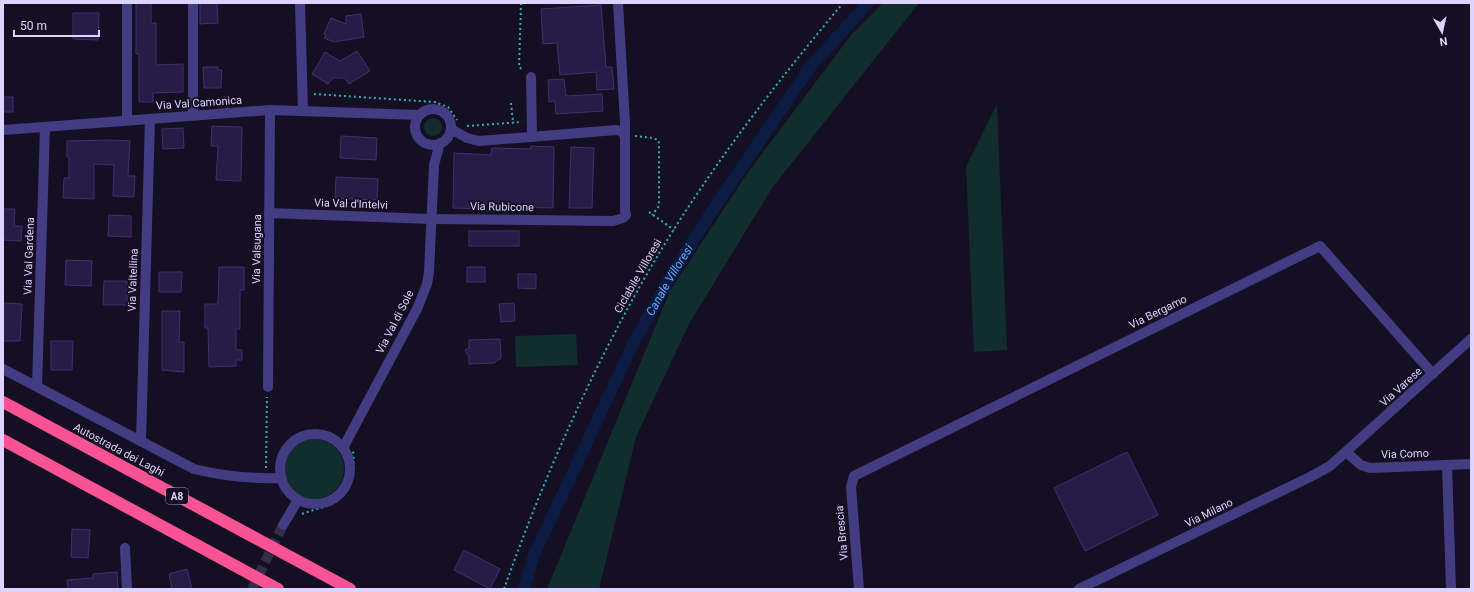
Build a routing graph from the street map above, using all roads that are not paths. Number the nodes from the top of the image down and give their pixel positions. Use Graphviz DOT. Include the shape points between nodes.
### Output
graph roads {
  1 [pos="126,3"];
  2 [pos="193,3"];
  3 [pos="300,3"];
  4 [pos="618,3"];
  5 [pos="531,77"];
  6 [pos="270,110"];
  7 [pos="303,110"];
  8 [pos="194,115"];
  9 [pos="397,115"];
  10 [pos="420,115"];
  11 [pos="150,119"];
  12 [pos="127,120"];
  13 [pos="415,126"];
  14 [pos="45,127"];
  15 [pos="451,129"];
  16 [pos="3,130"];
  17 [pos="532,137"];
  18 [pos="467,138"];
  19 [pos="625,138"];
  20 [pos="442,141"];
  21 [pos="428,144"];
  22 [pos="434,165"];
  23 [pos="269,213"];
  24 [pos="431,219"];
  25 [pos="1471,339"];
  26 [pos="3,368"];
  27 [pos="1433,374"];
  28 [pos="36,386"];
  29 [pos="268,387"];
  30 [pos="3,402"];
  31 [pos="353,427"];
  32 [pos="3,440"];
  33 [pos="334,440"];
  34 [pos="141,442"];
  35 [pos="343,448"];
  36 [pos="1346,452"];
  37 [pos="1471,464"];
  38 [pos="1447,465"];
  39 [pos="854,476"];
  40 [pos="281,478"];
  41 [pos="298,500"];
  42 [pos="282,525"];
  43 [pos="125,548"];
  44 [pos="127,589"];
  45 [pos="278,589"];
  46 [pos="350,589"];
  47 [pos="859,589"];
  48 [pos="1079,589"];
  49 [pos="1451,589"];
  1 -- 12 [label="street"];
  2 -- 8 [label="street"];
  3 -- 7 [label="street"];
  4 -- 19 [label="street"];
  5 -- 17 [label="street"];
  6 -- 7 [label="street, Via Val Camonica"];
  6 -- 8 [label="street, Via Val Camonica"];
  6 -- 23 [label="street, Via Valsugana"];
  7 -- 9 [label="street, Via Val Camonica"];
  8 -- 11 [label="street, Via Val Camonica"];
  9 -- 10 [label="street, Via Val Camonica"];
  9 -- 13 [label="street, Via Val Camonica"];
  10 -- 13 [label="street"];
  10 -- 15 [label="street" via="429,109 440,110 449,118"];
  11 -- 12 [label="street, Via Val Camonica"];
  11 -- 34 [label="street, Via Valtellina"];
  12 -- 14 [label="street, Via Val Camonica"];
  13 -- 21 [label="street" via="418,135"];
  14 -- 16 [label="street, Via Val Camonica"];
  14 -- 28 [label="street, Via Val Gardena"];
  15 -- 18 [label="street"];
  15 -- 20 [label="street"];
  17 -- 18 [label="street" via="483,141"];
  17 -- 19 [label="street" via="616,130 622,132"];
  18 -- 20 [label="street"];
  19 -- 24 [label="street, Via Rubicone" via="626,215 623,218 613,221"];
  20 -- 21 [label="street"];
  20 -- 22 [label="street"];
  21 -- 22 [label="street"];
  22 -- 24 [label="street"];
  23 -- 24 [label="street, Via Val d'Intelvi"];
  23 -- 29 [label="street, Via Valsugana"];
  24 -- 31 [label="street, Via Val di Sole" via="429,272 424,291 417,309"];
  25 -- 27 [label="street, Via Varese"];
  26 -- 28 [label="street"];
  27 -- 36 [label="street, Via Varese"];
  27 -- 39 [label="street, Via Bergamo" via="1320,246"];
  28 -- 34 [label="street"];
  30 -- 46 [label="highway, Autostrada dei Laghi / A8"];
  31 -- 33 [label="street, Via Val di Sole"];
  31 -- 35 [label="street, Via Val di Sole"];
  32 -- 45 [label="highway"];
  33 -- 35 [label="street"];
  33 -- 40 [label="street" via="321,435 298,438 285,451 281,460"];
  34 -- 40 [label="street" via="194,469 221,475"];
  35 -- 41 [label="street" via="348,457 349,473 345,487 329,501 319,504 308,504"];
  36 -- 38 [label="street, Via Como" via="1361,465 1370,468"];
  36 -- 48 [label="street, Via Milano" via="1330,466 1310,477"];
  37 -- 38 [label="street, Via Como"];
  38 -- 49 [label="street"];
  39 -- 47 [label="street, Via Brescia" via="851,488"];
  40 -- 41 [label="street" via="288,491"];
  41 -- 42 [label="street"];
  43 -- 44 [label="street"];
}
